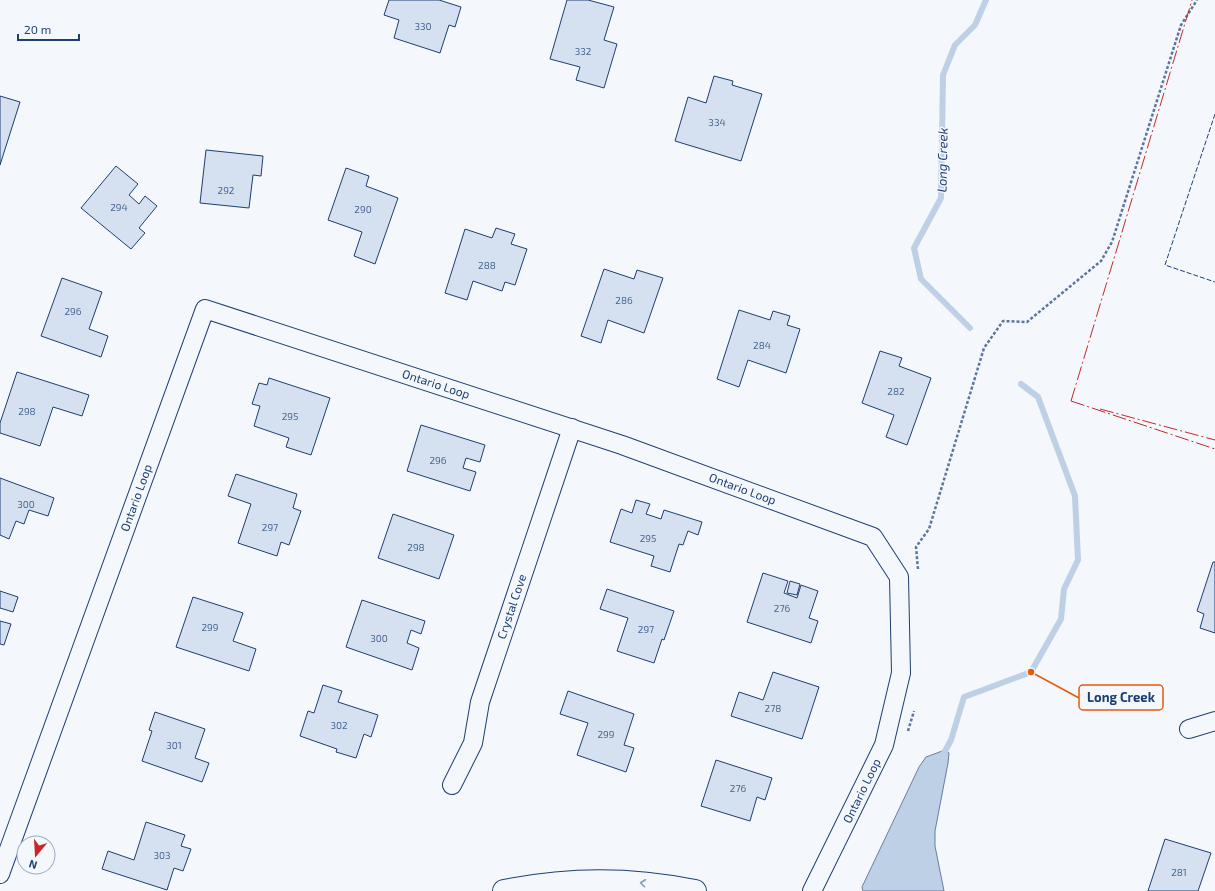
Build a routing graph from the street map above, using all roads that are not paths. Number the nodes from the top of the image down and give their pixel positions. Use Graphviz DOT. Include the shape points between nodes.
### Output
graph roads {
  1 [pos="572,428"];
  2 [pos="1215,721"];
  3 [pos="1189,729"];
  4 [pos="452,785"];
  5 [pos="0,874"];
  6 [pos="504,891"];
  7 [pos="695,891"];
  8 [pos="812,891"];
  1 -- 4 [label="street, Crystal Cove" via="480,702 473,743"];
  1 -- 5 [label="street, Ontario Loop" via="204,309"];
  1 -- 8 [label="street, Ontario Loop" via="873,537 899,577 901,673 884,745"];
  2 -- 3 [label="street"];
  7 -- 6 [label="street, one-way" via="640,882 600,880 547,884"];
}
